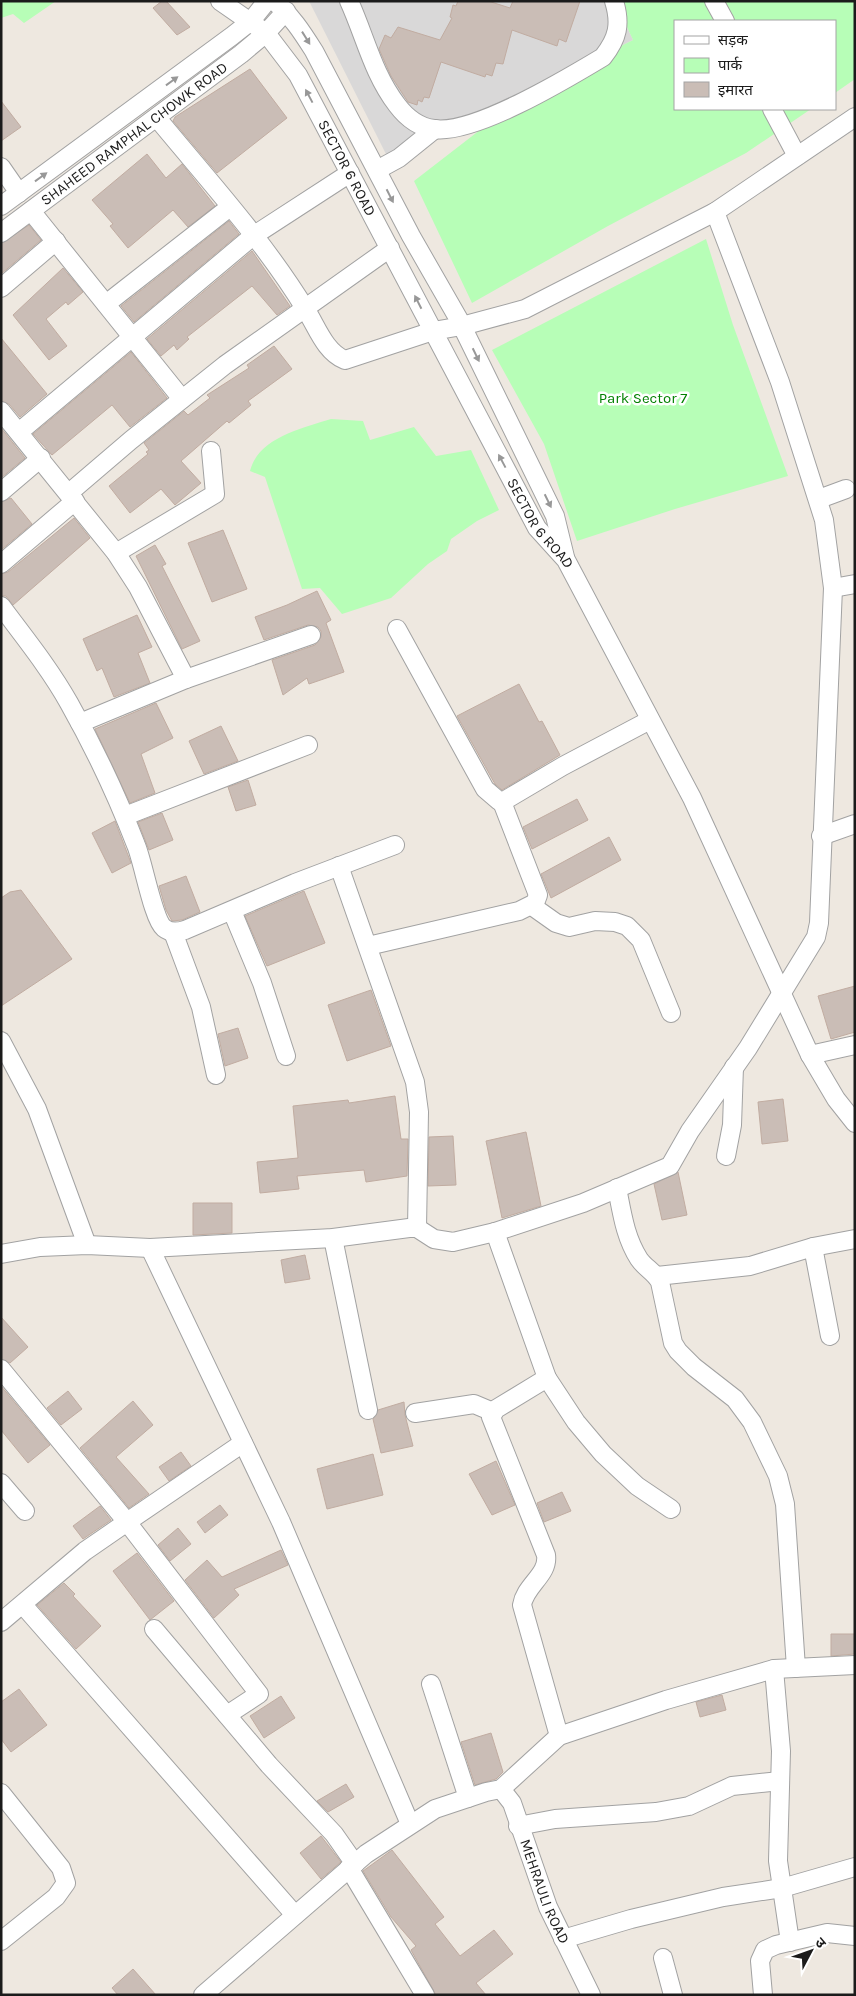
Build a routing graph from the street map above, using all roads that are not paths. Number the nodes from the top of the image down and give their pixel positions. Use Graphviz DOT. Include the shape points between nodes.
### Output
graph roads {
  1 [pos="220,1"];
  2 [pos="267,1"];
  3 [pos="349,1"];
  4 [pos="614,1"];
  5 [pos="714,1"];
  6 [pos="280,6"];
  7 [pos="724,20"];
  8 [pos="251,21"];
  9 [pos="266,33"];
  10 [pos="773,110"];
  11 [pos="855,117"];
  12 [pos="157,118"];
  13 [pos="435,129"];
  14 [pos="797,156"];
  15 [pos="1,167"];
  16 [pos="377,170"];
  17 [pos="350,173"];
  18 [pos="19,193"];
  19 [pos="1,206"];
  20 [pos="230,207"];
  21 [pos="31,211"];
  22 [pos="715,212"];
  23 [pos="1,233"];
  24 [pos="253,236"];
  25 [pos="56,241"];
  26 [pos="390,248"];
  27 [pos="1,288"];
  28 [pos="106,304"];
  29 [pos="306,308"];
  30 [pos="462,326"];
  31 [pos="433,330"];
  32 [pos="134,338"];
  33 [pos="182,398"];
  34 [pos="1,411"];
  35 [pos="20,432"];
  36 [pos="211,451"];
  37 [pos="41,458"];
  38 [pos="846,489"];
  39 [pos="1,492"];
  40 [pos="72,497"];
  41 [pos="818,499"];
  42 [pos="116,553"];
  43 [pos="566,560"];
  44 [pos="1,564"];
  45 [pos="855,584"];
  46 [pos="834,588"];
  47 [pos="1,606"];
  48 [pos="397,629"];
  49 [pos="311,635"];
  50 [pos="186,679"];
  51 [pos="650,720"];
  52 [pos="80,724"];
  53 [pos="308,745"];
  54 [pos="502,802"];
  55 [pos="124,816"];
  56 [pos="855,824"];
  57 [pos="821,836"];
  58 [pos="396,845"];
  59 [pos="339,866"];
  60 [pos="532,906"];
  61 [pos="232,911"];
  62 [pos="173,932"];
  63 [pos="368,946"];
  64 [pos="781,993"];
  65 [pos="670,1013"];
  66 [pos="1,1041"];
  67 [pos="855,1045"];
  68 [pos="810,1055"];
  69 [pos="286,1056"];
  70 [pos="734,1067"];
  71 [pos="216,1075"];
  72 [pos="855,1123"];
  73 [pos="726,1156"];
  74 [pos="617,1188"];
  75 [pos="417,1228"];
  76 [pos="495,1232"];
  77 [pos="333,1238"];
  78 [pos="855,1239"];
  79 [pos="87,1245"];
  80 [pos="813,1247"];
  81 [pos="150,1248"];
  82 [pos="1,1254"];
  83 [pos="657,1276"];
  84 [pos="830,1336"];
  85 [pos="2,1371"];
  86 [pos="547,1378"];
  87 [pos="368,1410"];
  88 [pos="493,1412"];
  89 [pos="414,1413"];
  90 [pos="243,1443"];
  91 [pos="1,1483"];
  92 [pos="671,1509"];
  93 [pos="25,1511"];
  94 [pos="127,1522"];
  95 [pos="23,1605"];
  96 [pos="1,1622"];
  97 [pos="154,1629"];
  98 [pos="855,1665"];
  99 [pos="796,1668"];
  100 [pos="774,1669"];
  101 [pos="431,1684"];
  102 [pos="227,1715"];
  103 [pos="559,1736"];
  104 [pos="780,1781"];
  105 [pos="501,1789"];
  106 [pos="1,1793"];
  107 [pos="468,1798"];
  108 [pos="410,1824"];
  109 [pos="518,1826"];
  110 [pos="352,1866"];
  111 [pos="855,1867"];
  112 [pos="782,1888"];
  113 [pos="295,1915"];
  114 [pos="855,1936"];
  115 [pos="563,1939"];
  116 [pos="1,1940"];
  117 [pos="790,1942"];
  118 [pos="663,1958"];
  119 [pos="203,1995"];
  120 [pos="425,1995"];
  121 [pos="591,1995"];
  122 [pos="672,1995"];
  123 [pos="763,1995"];
  1 -- 8 [label="street, SECTOR 6 ROAD"];
  2 -- 8 [label="street, SHAHEED RAMPHAL CHOWK ROAD"];
  3 -- 13 [label="street" via="382,82 408,117 421,126"];
  4 -- 13 [label="street" via="619,16 618,32 603,56 501,113 467,124"];
  5 -- 7 [label="street"];
  6 -- 9 [label="street, SHAHEED RAMPHAL CHOWK ROAD"];
  6 -- 16 [label="street, SECTOR 6 ROAD, one-way" via="314,51"];
  8 -- 9 [label="street, SECTOR 6 ROAD"];
  18 -- 8 [label="street, SHAHEED RAMPHAL CHOWK ROAD, one-way"];
  9 -- 12 [label="street, SHAHEED RAMPHAL CHOWK ROAD"];
  17 -- 9 [label="street, SECTOR 6 ROAD, one-way" via="298,75"];
  10 -- 14 [label="street"];
  11 -- 14 [label="street"];
  12 -- 20 [label="street"];
  12 -- 21 [label="street, SHAHEED RAMPHAL CHOWK ROAD"];
  13 -- 16 [label="street" via="399,158"];
  14 -- 22 [label="street"];
  15 -- 18 [label="street"];
  16 -- 30 [label="street, SECTOR 6 ROAD, one-way"];
  17 -- 24 [label="street"];
  17 -- 26 [label="street, SECTOR 6 ROAD"];
  18 -- 19 [label="street, SHAHEED RAMPHAL CHOWK ROAD"];
  20 -- 24 [label="street"];
  20 -- 28 [label="street"];
  21 -- 23 [label="street, SHAHEED RAMPHAL CHOWK ROAD"];
  21 -- 25 [label="street"];
  22 -- 30 [label="street" via="525,309"];
  22 -- 41 [label="street" via="780,382"];
  24 -- 29 [label="street"];
  24 -- 32 [label="street"];
  25 -- 27 [label="street"];
  25 -- 28 [label="street"];
  26 -- 29 [label="street"];
  31 -- 26 [label="street, SECTOR 6 ROAD, one-way"];
  28 -- 32 [label="street"];
  29 -- 31 [label="street" via="329,348 345,360"];
  29 -- 33 [label="street"];
  30 -- 31 [label="street"];
  30 -- 43 [label="street, SECTOR 6 ROAD, one-way" via="555,516"];
  43 -- 31 [label="street, SECTOR 6 ROAD, one-way" via="537,528"];
  32 -- 33 [label="street"];
  32 -- 35 [label="street"];
  33 -- 40 [label="street"];
  34 -- 35 [label="street"];
  35 -- 37 [label="street"];
  36 -- 42 [label="street" via="215,494"];
  37 -- 39 [label="street"];
  37 -- 40 [label="street"];
  38 -- 41 [label="street"];
  40 -- 42 [label="street"];
  40 -- 44 [label="street"];
  41 -- 46 [label="street"];
  42 -- 50 [label="street" via="138,587"];
  43 -- 51 [label="street"];
  45 -- 46 [label="street"];
  46 -- 57 [label="street"];
  47 -- 52 [label="street" via="42,661"];
  48 -- 54 [label="street" via="485,789"];
  49 -- 50 [label="street"];
  50 -- 52 [label="street"];
  51 -- 54 [label="street"];
  51 -- 64 [label="street" via="692,798"];
  52 -- 55 [label="street"];
  53 -- 55 [label="street"];
  54 -- 60 [label="street" via="538,895"];
  55 -- 62 [label="street" via="138,850 158,919 165,929"];
  56 -- 57 [label="street"];
  57 -- 64 [label="street" via="816,937"];
  58 -- 59 [label="street"];
  59 -- 61 [label="street"];
  59 -- 63 [label="street"];
  60 -- 63 [label="street"];
  60 -- 65 [label="street" via="556,923 569,927 595,921 627,926 641,940"];
  61 -- 62 [label="street"];
  61 -- 69 [label="street" via="262,983"];
  62 -- 71 [label="street" via="201,1007"];
  63 -- 75 [label="street" via="415,1082 419,1112"];
  64 -- 68 [label="street"];
  64 -- 70 [label="street"];
  66 -- 79 [label="street" via="37,1109"];
  67 -- 68 [label="street"];
  68 -- 72 [label="street" via="836,1099"];
  70 -- 73 [label="street" via="732,1125"];
  70 -- 74 [label="street" via="670,1166"];
  74 -- 76 [label="street" via="583,1203"];
  74 -- 83 [label="street" via="628,1241 642,1263"];
  75 -- 76 [label="street" via="434,1239 453,1242"];
  75 -- 77 [label="street"];
  76 -- 86 [label="street"];
  77 -- 81 [label="street"];
  77 -- 87 [label="street"];
  78 -- 80 [label="street"];
  79 -- 81 [label="street"];
  79 -- 82 [label="street" via="40,1247"];
  80 -- 83 [label="street" via="750,1266"];
  80 -- 84 [label="street"];
  81 -- 90 [label="street"];
  83 -- 99 [label="street" via="673,1343 694,1367 736,1399 752,1422 778,1476 785,1504"];
  85 -- 94 [label="street"];
  86 -- 88 [label="street"];
  86 -- 92 [label="street" via="576,1422 603,1454 636,1486"];
  88 -- 89 [label="street" via="474,1404"];
  88 -- 103 [label="street" via="492,1423 546,1555 546,1565 525,1593 522,1605"];
  90 -- 94 [label="street"];
  90 -- 108 [label="street" via="283,1528"];
  91 -- 93 [label="street"];
  94 -- 95 [label="street" via="85,1551"];
  94 -- 102 [label="street" via="259,1694"];
  95 -- 96 [label="street"];
  95 -- 113 [label="street"];
  97 -- 102 [label="street"];
  98 -- 99 [label="street"];
  99 -- 100 [label="street"];
  100 -- 103 [label="street" via="666,1700"];
  100 -- 104 [label="street" via="781,1751"];
  101 -- 107 [label="street"];
  102 -- 110 [label="street" via="269,1766 334,1834"];
  103 -- 105 [label="street"];
  104 -- 109 [label="street" via="732,1786 689,1806 656,1812 555,1819"];
  104 -- 112 [label="street" via="778,1860"];
  105 -- 107 [label="street"];
  105 -- 109 [label="street, MEHRAULI ROAD" via="512,1803"];
  106 -- 116 [label="street" via="60,1868 66,1883 56,1898"];
  107 -- 108 [label="street" via="435,1810"];
  108 -- 110 [label="street"];
  109 -- 115 [label="street, MEHRAULI ROAD"];
  110 -- 113 [label="street"];
  110 -- 120 [label="street"];
  111 -- 112 [label="street"];
  112 -- 115 [label="street" via="723,1897"];
  112 -- 117 [label="street"];
  113 -- 119 [label="street"];
  114 -- 117 [label="street" via="833,1933"];
  115 -- 121 [label="street, MEHRAULI ROAD"];
  117 -- 123 [label="street" via="765,1950 760,1956"];
  118 -- 122 [label="street"];
}
